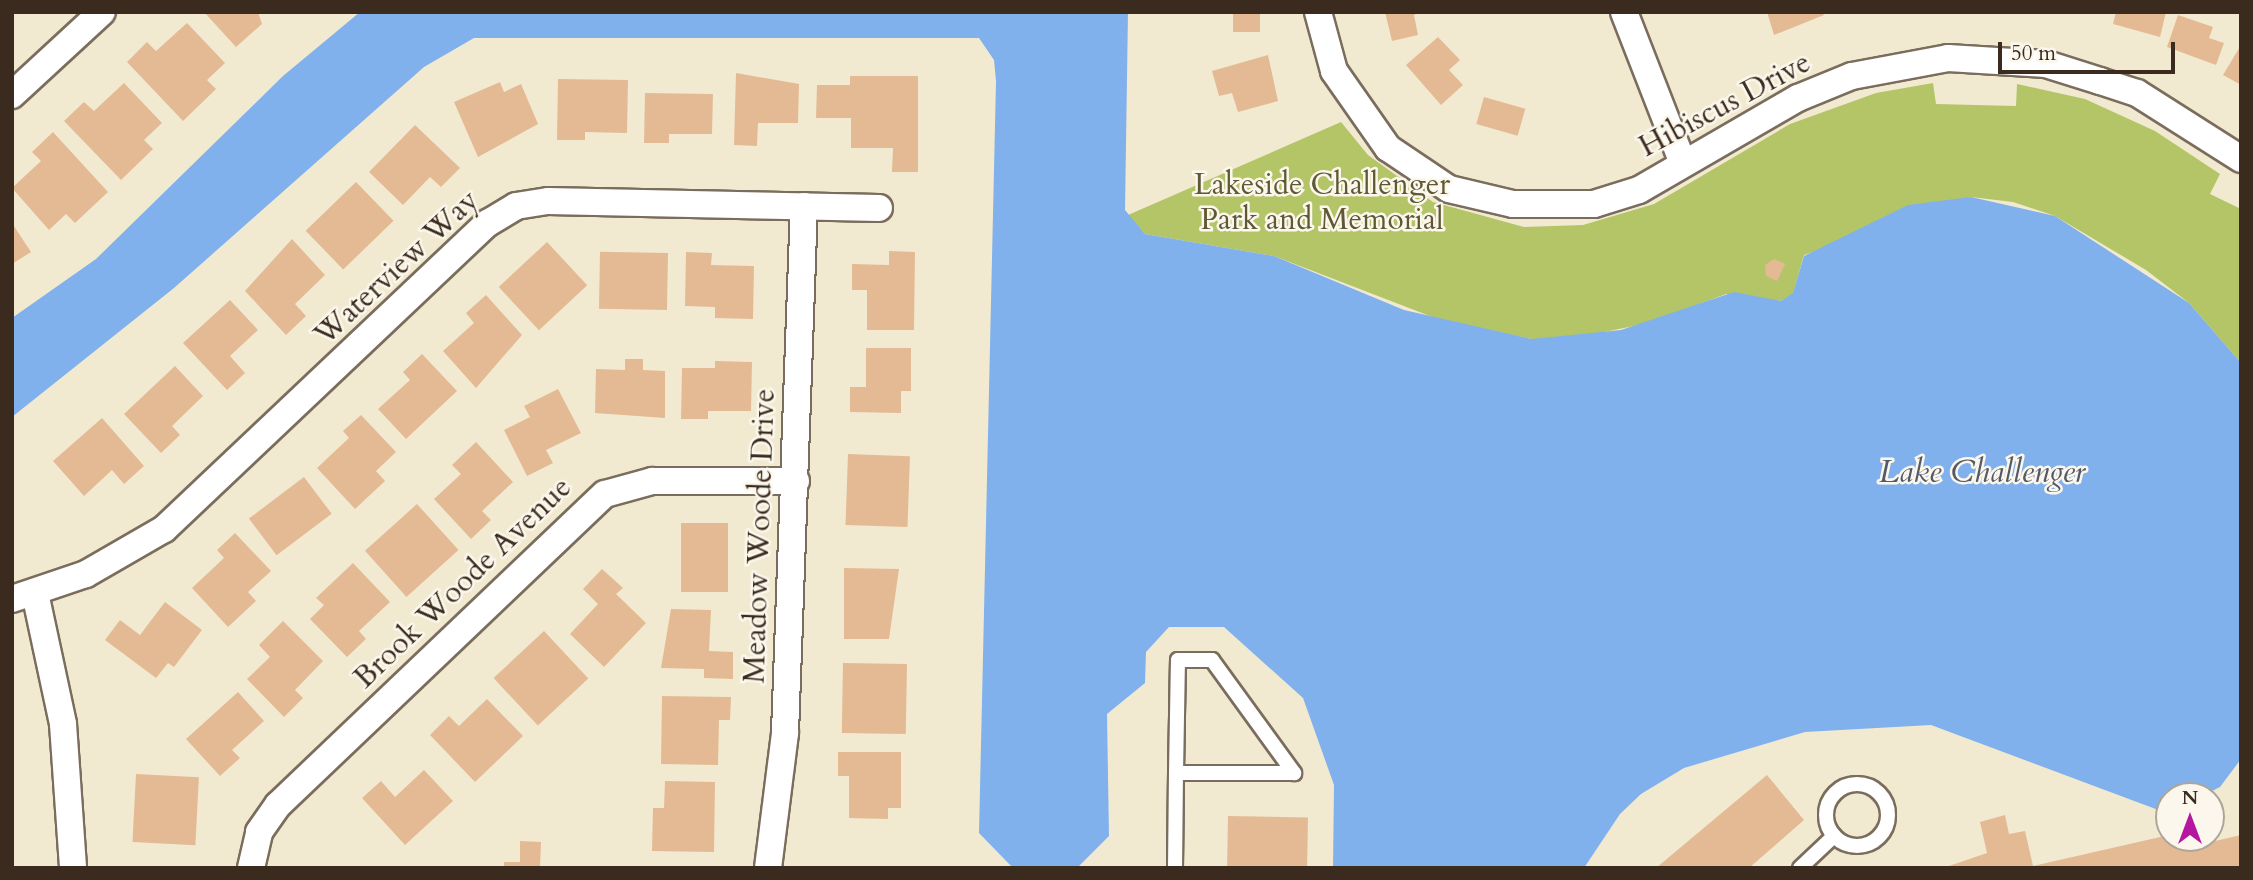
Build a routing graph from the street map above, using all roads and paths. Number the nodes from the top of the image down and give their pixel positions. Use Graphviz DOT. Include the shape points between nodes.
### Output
graph roads {
  1 [pos="102,12"];
  2 [pos="1318,12"];
  3 [pos="1624,12"];
  4 [pos="12,95"];
  5 [pos="2241,159"];
  6 [pos="1683,163"];
  7 [pos="804,206"];
  8 [pos="879,208"];
  9 [pos="796,481"];
  10 [pos="24,596"];
  11 [pos="1176,773"];
  12 [pos="1834,836"];
  13 [pos="73,868"];
  14 [pos="251,868"];
  15 [pos="768,868"];
  16 [pos="1175,868"];
  17 [pos="1800,868"];
  1 -- 4 [label="street"];
  2 -- 6 [label="street, Hibiscus Drive" via="1334,71 1357,111 1388,148 1449,188 1513,204 1594,204 1639,190"];
  3 -- 6 [label="street"];
  5 -- 6 [label="street, Hibiscus Drive" via="2112,85 2046,64 1948,58 1820,89"];
  7 -- 8 [label="street, Waterview Way"];
  7 -- 9 [label="street, Meadow Woode Drive"];
  7 -- 10 [label="street, Waterview Way" via="548,201 501,213 164,529 86,574"];
  9 -- 14 [label="street, Brook Woode Avenue" via="652,481 605,494 278,805 259,832"];
  9 -- 15 [label="street, Meadow Woode Drive" via="785,733"];
  10 -- 13 [label="street" via="63,724"];
  11 -- 11 [label="lane" via="1178,660 1212,660 1294,773"];
  11 -- 16 [label="lane"];
  12 -- 12 [label="lane" via="1826,816 1832,796 1862,784 1880,794 1888,814 1882,834 1863,846"];
  12 -- 17 [label="lane"];
}
